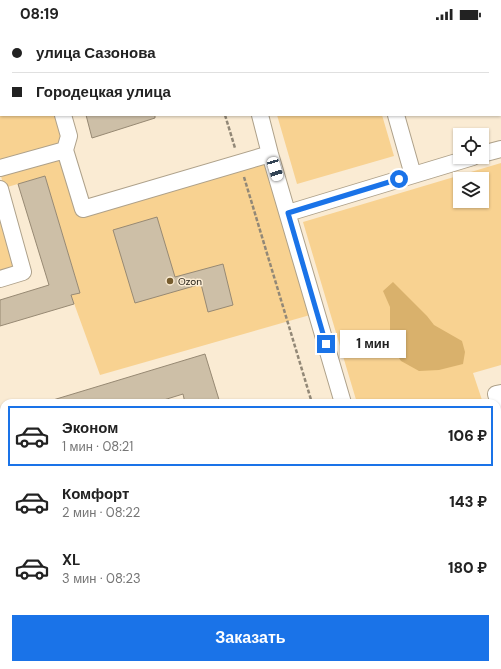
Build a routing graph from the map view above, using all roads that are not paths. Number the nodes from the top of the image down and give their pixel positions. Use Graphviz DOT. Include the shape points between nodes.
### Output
graph roads {
  1 [pos="63,116"];
  2 [pos="260,116"];
  3 [pos="396,116"];
  4 [pos="501,149"];
  5 [pos="64,150"];
  6 [pos="489,152"];
  7 [pos="270,154"];
  8 [pos="453,163"];
  9 [pos="0,168"];
  10 [pos="413,175"];
  11 [pos="0,189"];
  12 [pos="288,213"];
  13 [pos="0,279"];
  14 [pos="501,393"];
  15 [pos="343,399"];
  16 [pos="498,399"];
  1 -- 5 [label="street" via="69,136"];
  2 -- 7 [label="street"];
  3 -- 10 [label="street"];
  4 -- 6 [label="street"];
  5 -- 7 [label="street" via="83,208"];
  5 -- 9 [label="street"];
  7 -- 12 [label="street"];
  8 -- 10 [label="street"];
  10 -- 12 [label="street"];
  11 -- 13 [label="street" via="23,272"];
  12 -- 15 [label="street"];
  14 -- 16 [label="street" via="496,394"];
}
